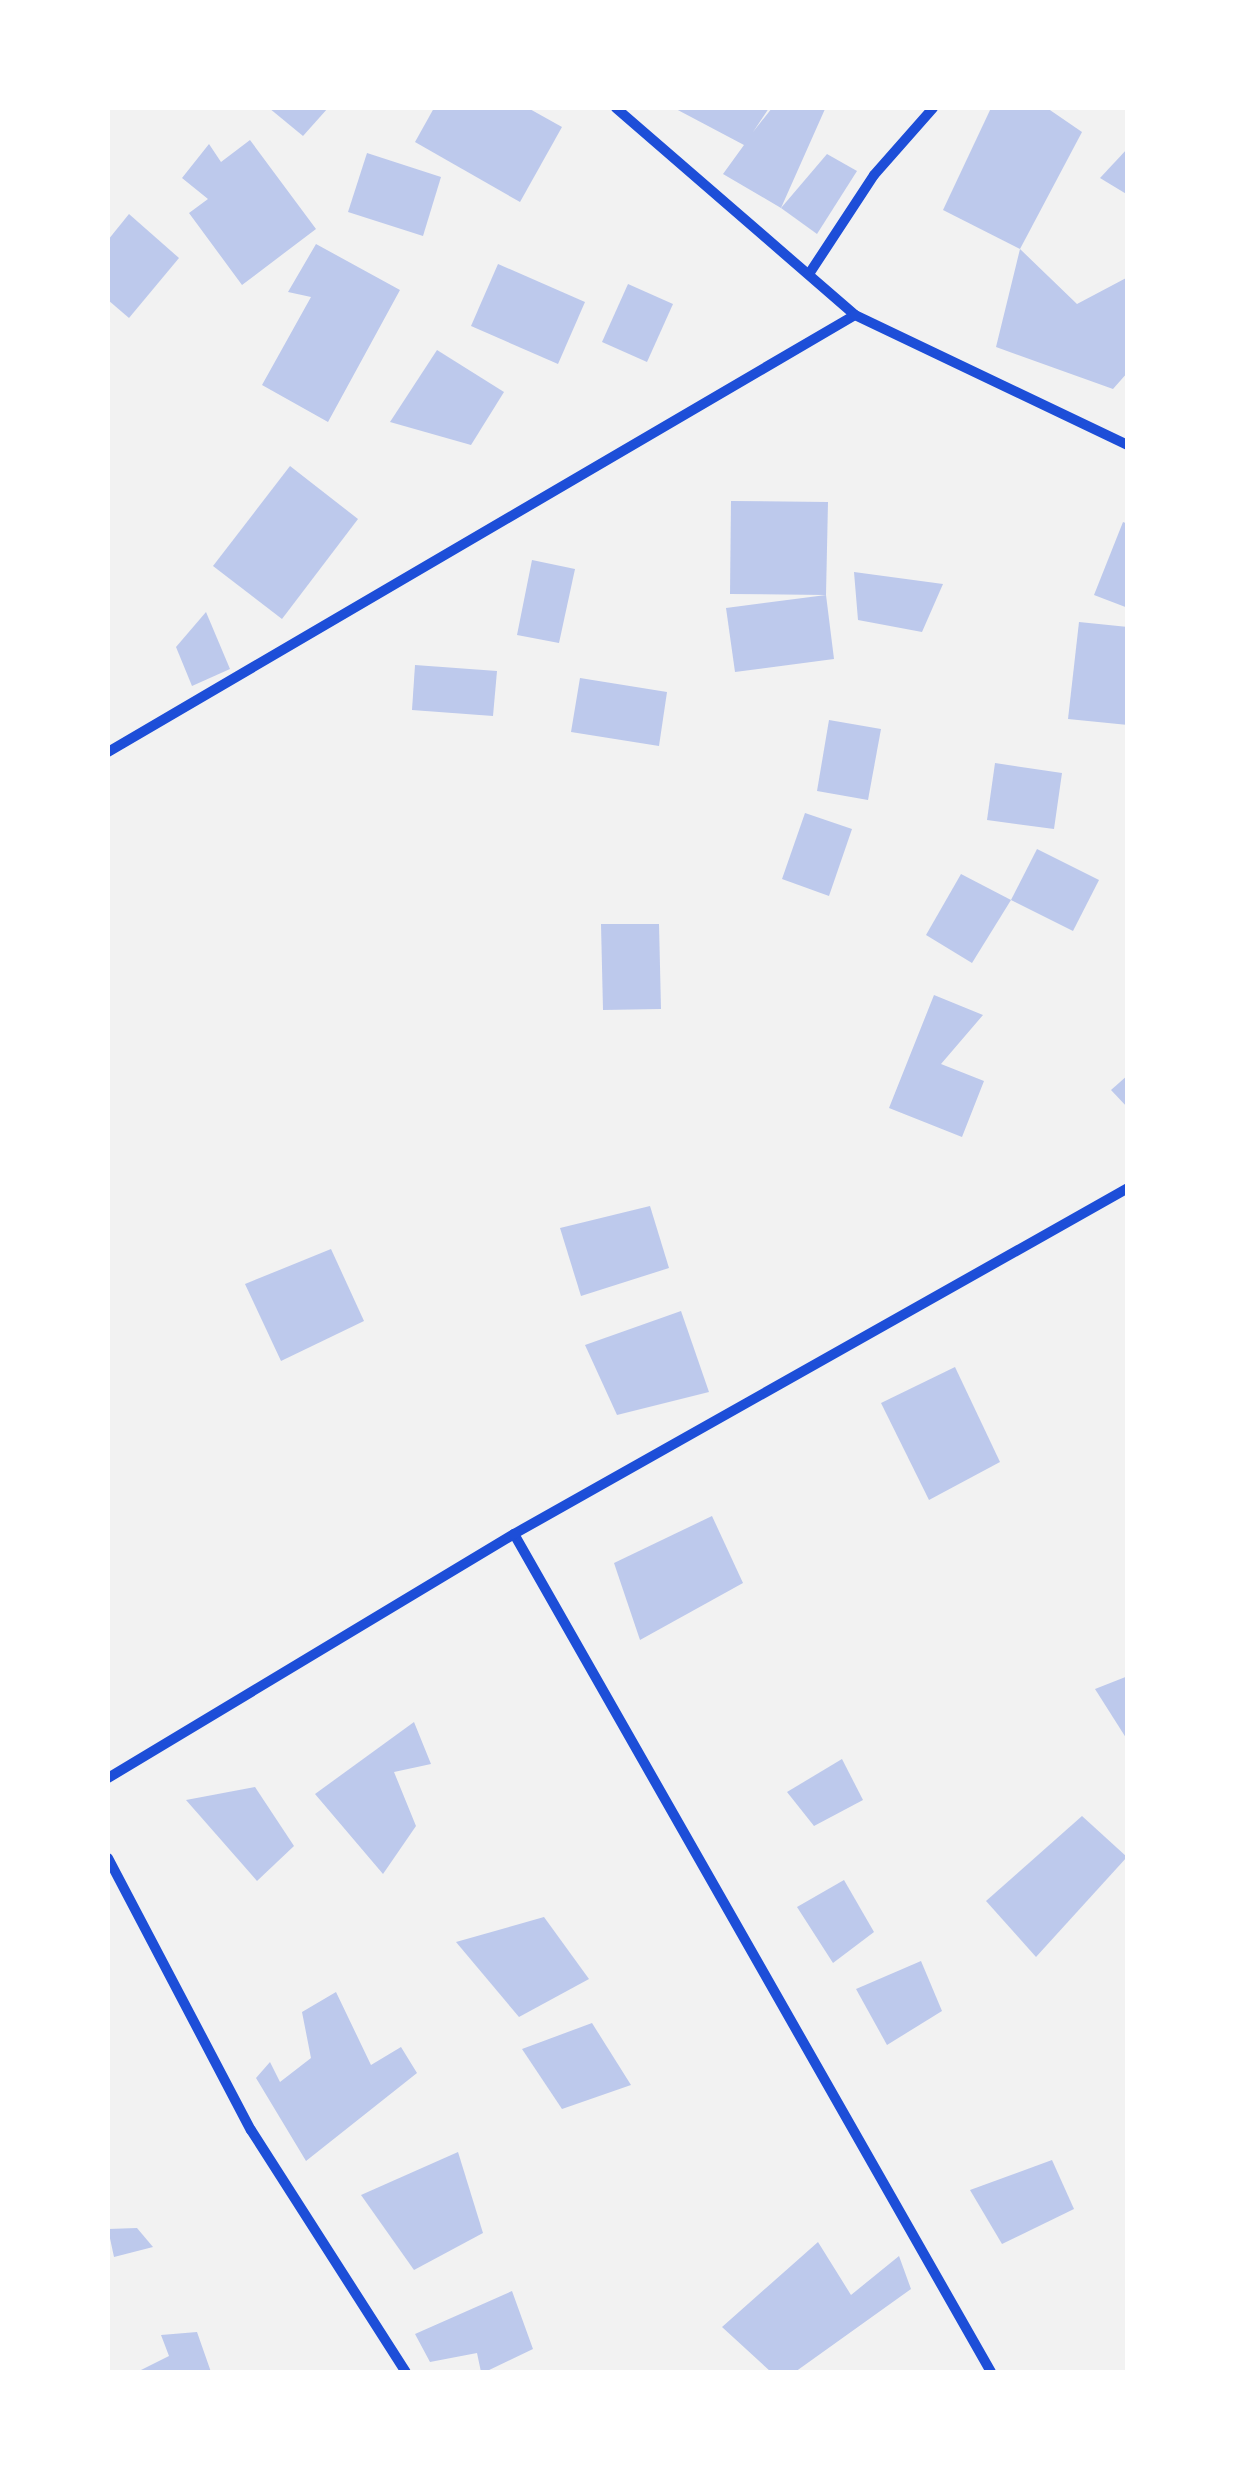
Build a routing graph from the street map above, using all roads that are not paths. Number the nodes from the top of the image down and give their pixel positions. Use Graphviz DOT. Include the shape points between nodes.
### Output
graph roads {
  1 [pos="616,108"];
  2 [pos="932,108"];
  3 [pos="809,274"];
  4 [pos="855,314"];
  5 [pos="1128,445"];
  6 [pos="108,752"];
  7 [pos="1128,1188"];
  8 [pos="514,1534"];
  9 [pos="108,1778"];
  10 [pos="108,1858"];
  11 [pos="406,2372"];
  12 [pos="991,2372"];
  1 -- 3 [label="street"];
  2 -- 3 [label="street" via="874,175"];
  3 -- 4 [label="street"];
  4 -- 5 [label="street"];
  4 -- 6 [label="street"];
  7 -- 8 [label="street"];
  8 -- 9 [label="street"];
  8 -- 12 [label="street"];
  10 -- 11 [label="street" via="250,2130"];
}
